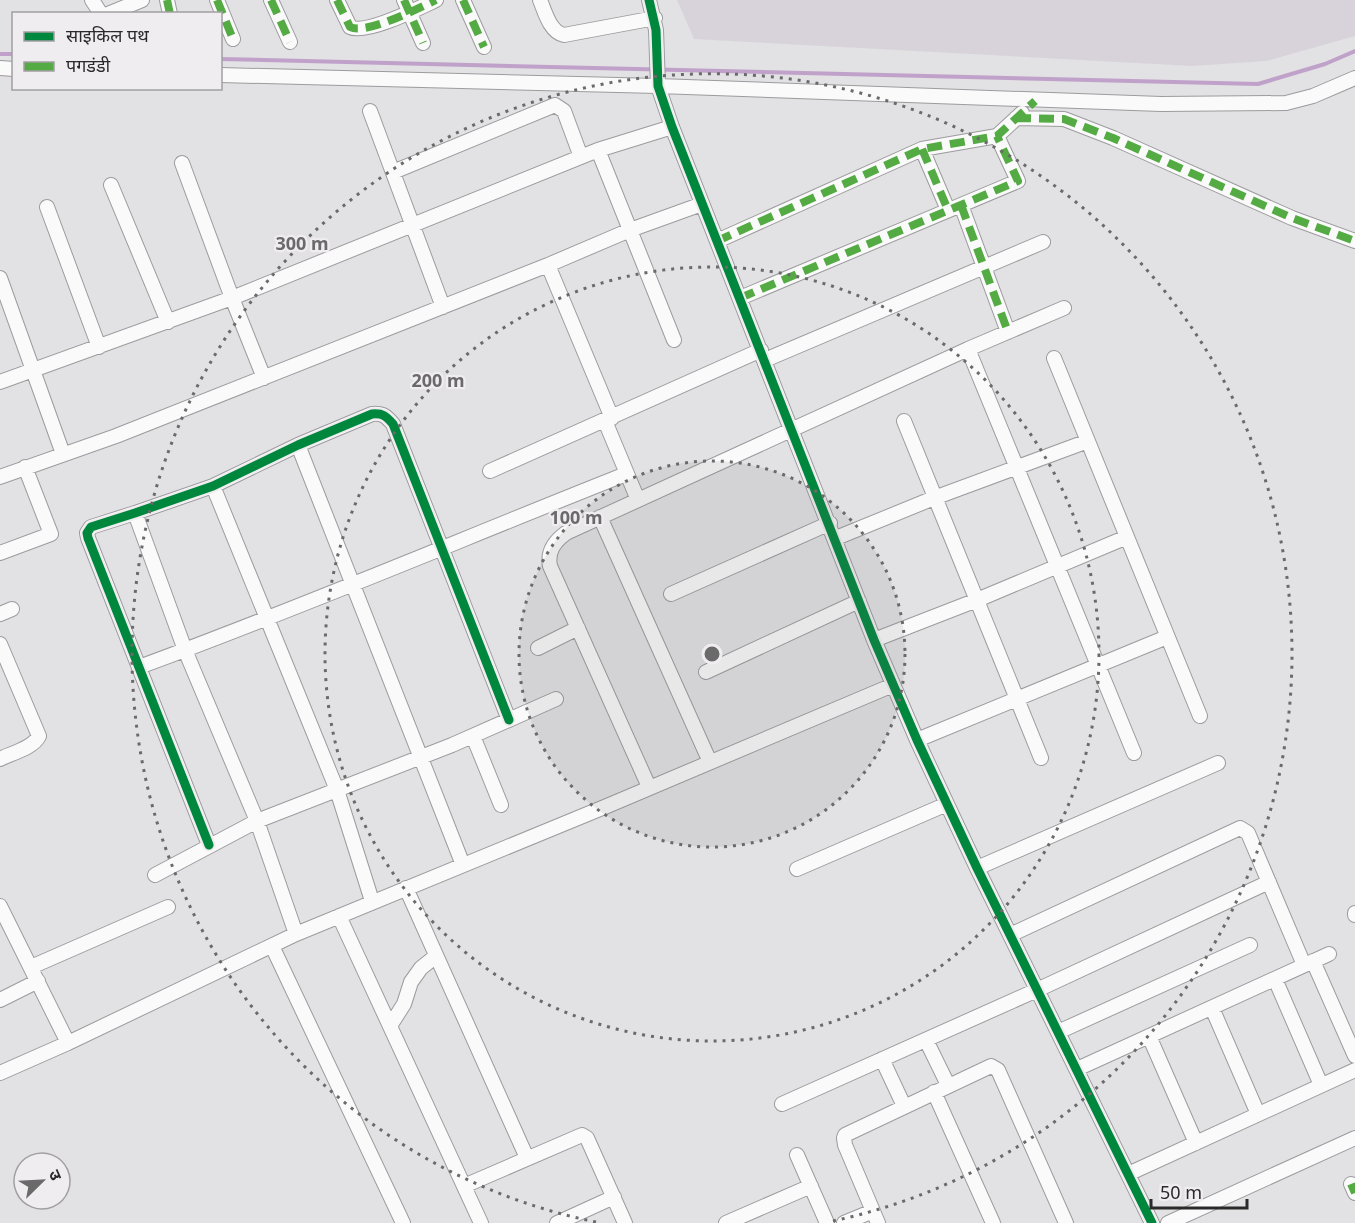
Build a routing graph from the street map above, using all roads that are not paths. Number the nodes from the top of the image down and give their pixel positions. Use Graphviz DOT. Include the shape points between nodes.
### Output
graph roads {
  1 [pos="142,0"];
  2 [pos="271,0"];
  3 [pos="338,0"];
  4 [pos="436,0"];
  5 [pos="463,0"];
  6 [pos="540,0"];
  7 [pos="653,1"];
  8 [pos="407,6"];
  9 [pos="113,12"];
  10 [pos="222,12"];
  11 [pos="655,18"];
  12 [pos="233,39"];
  13 [pos="290,42"];
  14 [pos="423,43"];
  15 [pos="484,47"];
  16 [pos="222,75"];
  17 [pos="1355,78"];
  18 [pos="657,83"];
  19 [pos="1035,101"];
  20 [pos="370,111"];
  21 [pos="1016,118"];
  22 [pos="672,127"];
  23 [pos="997,136"];
  24 [pos="922,149"];
  25 [pos="598,150"];
  26 [pos="581,157"];
  27 [pos="182,163"];
  28 [pos="393,172"];
  29 [pos="111,185"];
  30 [pos="702,204"];
  31 [pos="47,207"];
  32 [pos="954,207"];
  33 [pos="412,225"];
  34 [pos="630,230"];
  35 [pos="717,241"];
  36 [pos="1355,241"];
  37 [pos="1043,242"];
  38 [pos="548,265"];
  39 [pos="984,267"];
  40 [pos="0,278"];
  41 [pos="232,298"];
  42 [pos="740,298"];
  43 [pos="443,307"];
  44 [pos="1064,308"];
  45 [pos="168,322"];
  46 [pos="1008,332"];
  47 [pos="674,340"];
  48 [pos="99,347"];
  49 [pos="968,349"];
  50 [pos="763,355"];
  51 [pos="1054,358"];
  52 [pos="33,370"];
  53 [pos="264,378"];
  54 [pos="0,382"];
  55 [pos="608,419"];
  56 [pos="904,422"];
  57 [pos="792,429"];
  58 [pos="1088,441"];
  59 [pos="298,445"];
  60 [pos="63,454"];
  61 [pos="1017,466"];
  62 [pos="26,467"];
  63 [pos="490,471"];
  64 [pos="626,474"];
  65 [pos="0,477"];
  66 [pos="213,486"];
  67 [pos="934,498"];
  68 [pos="638,500"];
  69 [pos="135,513"];
  70 [pos="600,517"];
  71 [pos="830,523"];
  72 [pos="1126,537"];
  73 [pos="836,538"];
  74 [pos="440,548"];
  75 [pos="0,553"];
  76 [pos="1058,567"];
  77 [pos="354,585"];
  78 [pos="671,594"];
  79 [pos="977,600"];
  80 [pos="859,601"];
  81 [pos="266,619"];
  82 [pos="578,628"];
  83 [pos="1167,637"];
  84 [pos="874,640"];
  85 [pos="0,644"];
  86 [pos="538,648"];
  87 [pos="185,650"];
  88 [pos="1098,665"];
  89 [pos="140,667"];
  90 [pos="706,672"];
  91 [pos="893,684"];
  92 [pos="556,699"];
  93 [pos="1017,699"];
  94 [pos="1200,716"];
  95 [pos="509,720"];
  96 [pos="473,736"];
  97 [pos="917,740"];
  98 [pos="1134,753"];
  99 [pos="420,757"];
  100 [pos="1041,758"];
  101 [pos="0,759"];
  102 [pos="710,762"];
  103 [pos="1218,763"];
  104 [pos="649,787"];
  105 [pos="337,790"];
  106 [pos="947,804"];
  107 [pos="501,805"];
  108 [pos="257,821"];
  109 [pos="209,845"];
  110 [pos="463,865"];
  111 [pos="977,868"];
  112 [pos="796,869"];
  113 [pos="155,875"];
  114 [pos="1269,882"];
  115 [pos="406,888"];
  116 [pos="372,901"];
  117 [pos="0,906"];
  118 [pos="168,907"];
  119 [pos="339,916"];
  120 [pos="296,934"];
  121 [pos="1010,935"];
  122 [pos="1250,945"];
  123 [pos="272,946"];
  124 [pos="1329,954"];
  125 [pos="436,956"];
  126 [pos="1308,963"];
  127 [pos="31,968"];
  128 [pos="1275,979"];
  129 [pos="38,981"];
  130 [pos="1037,990"];
  131 [pos="0,1000"];
  132 [pos="1212,1008"];
  133 [pos="390,1026"];
  134 [pos="1058,1032"];
  135 [pos="1149,1036"];
  136 [pos="926,1040"];
  137 [pos="68,1043"];
  138 [pos="1355,1056"];
  139 [pos="882,1059"];
  140 [pos="1077,1069"];
  141 [pos="1355,1070"];
  142 [pos="0,1073"];
  143 [pos="948,1085"];
  144 [pos="1321,1085"];
  145 [pos="934,1092"];
  146 [pos="782,1104"];
  147 [pos="904,1106"];
  148 [pos="1258,1114"];
  149 [pos="1355,1138"];
  150 [pos="1196,1143"];
  151 [pos="797,1155"];
  152 [pos="526,1158"];
  153 [pos="1128,1173"];
  154 [pos="464,1186"];
  155 [pos="811,1186"];
  156 [pos="614,1197"];
  157 [pos="876,1217"];
  158 [pos="742,1220"];
  159 [pos="398,1221"];
  160 [pos="1148,1222"];
  161 [pos="481,1223"];
  162 [pos="557,1223"];
  163 [pos="625,1223"];
  164 [pos="726,1223"];
  165 [pos="827,1223"];
  166 [pos="844,1223"];
  167 [pos="993,1223"];
  168 [pos="1066,1223"];
  169 [pos="1168,1223"];
  1 -- 9 [label="street"];
  2 -- 13 [label="street"];
  3 -- 8 [label="street" via="354,29 374,25"];
  4 -- 8 [label="street"];
  5 -- 15 [label="street"];
  6 -- 11 [label="street" via="557,34"];
  7 -- 11 [label="street"];
  8 -- 14 [label="street"];
  10 -- 12 [label="street"];
  11 -- 18 [label="street"];
  16 -- 18 [label="street"];
  17 -- 19 [label="street" via="1287,103"];
  18 -- 19 [label="street"];
  18 -- 22 [label="street"];
  19 -- 21 [label="street"];
  20 -- 28 [label="street"];
  21 -- 23 [label="street"];
  21 -- 36 [label="street" via="1064,119 1292,218"];
  22 -- 25 [label="street"];
  22 -- 30 [label="street"];
  23 -- 24 [label="street"];
  23 -- 32 [label="street" via="1018,180"];
  24 -- 32 [label="street"];
  24 -- 35 [label="street"];
  25 -- 26 [label="street"];
  25 -- 34 [label="street"];
  26 -- 28 [label="street" via="564,111 555,105"];
  26 -- 33 [label="street"];
  27 -- 41 [label="street"];
  28 -- 33 [label="street"];
  29 -- 45 [label="street"];
  30 -- 34 [label="street"];
  30 -- 35 [label="street"];
  31 -- 48 [label="street"];
  32 -- 39 [label="street"];
  32 -- 42 [label="street"];
  33 -- 41 [label="street"];
  33 -- 43 [label="street"];
  34 -- 38 [label="street"];
  34 -- 47 [label="street"];
  35 -- 42 [label="street"];
  37 -- 39 [label="street"];
  38 -- 43 [label="street"];
  38 -- 55 [label="street"];
  39 -- 46 [label="street"];
  39 -- 50 [label="street"];
  40 -- 52 [label="street"];
  41 -- 45 [label="street"];
  41 -- 53 [label="street"];
  42 -- 50 [label="street"];
  43 -- 53 [label="street"];
  44 -- 46 [label="street"];
  45 -- 48 [label="street"];
  46 -- 49 [label="street"];
  48 -- 52 [label="street"];
  49 -- 57 [label="street"];
  49 -- 61 [label="street"];
  50 -- 55 [label="street"];
  50 -- 57 [label="street"];
  51 -- 58 [label="street"];
  52 -- 54 [label="street"];
  52 -- 60 [label="street"];
  53 -- 60 [label="street"];
  55 -- 63 [label="street"];
  55 -- 64 [label="street"];
  56 -- 67 [label="street"];
  57 -- 68 [label="street"];
  57 -- 71 [label="street"];
  58 -- 61 [label="street"];
  58 -- 72 [label="street"];
  59 -- 66 [label="street"];
  59 -- 74 [label="street" via="372,414 387,417"];
  59 -- 77 [label="street"];
  60 -- 62 [label="street"];
  61 -- 67 [label="street"];
  61 -- 76 [label="street"];
  62 -- 65 [label="street"];
  62 -- 75 [label="street" via="51,534"];
  64 -- 68 [label="street"];
  64 -- 74 [label="street"];
  66 -- 69 [label="street"];
  66 -- 81 [label="street"];
  67 -- 73 [label="street"];
  67 -- 79 [label="street"];
  68 -- 70 [label="street"];
  69 -- 87 [label="street"];
  69 -- 89 [label="street" via="91,527 87,533"];
  70 -- 82 [label="street" via="566,533 554,544 548,558"];
  70 -- 102 [label="street"];
  71 -- 73 [label="street"];
  71 -- 78 [label="street"];
  72 -- 76 [label="street"];
  72 -- 83 [label="street"];
  73 -- 80 [label="street"];
  74 -- 77 [label="street"];
  74 -- 95 [label="street"];
  76 -- 79 [label="street"];
  76 -- 88 [label="street"];
  77 -- 81 [label="street"];
  77 -- 99 [label="street"];
  79 -- 84 [label="street"];
  79 -- 93 [label="street"];
  80 -- 84 [label="street"];
  80 -- 90 [label="street"];
  81 -- 87 [label="street"];
  81 -- 105 [label="street"];
  82 -- 86 [label="street"];
  82 -- 104 [label="street"];
  83 -- 88 [label="street"];
  83 -- 94 [label="street"];
  84 -- 91 [label="street"];
  85 -- 101 [label="street" via="39,736 31,745"];
  87 -- 89 [label="street"];
  87 -- 108 [label="street"];
  88 -- 93 [label="street"];
  88 -- 98 [label="street"];
  89 -- 109 [label="street"];
  91 -- 97 [label="street"];
  91 -- 102 [label="street"];
  92 -- 95 [label="street"];
  93 -- 97 [label="street"];
  93 -- 100 [label="street"];
  95 -- 96 [label="street"];
  96 -- 99 [label="street"];
  96 -- 107 [label="street"];
  97 -- 106 [label="street"];
  99 -- 105 [label="street"];
  99 -- 110 [label="street"];
  102 -- 104 [label="street"];
  103 -- 111 [label="street"];
  104 -- 110 [label="street"];
  105 -- 108 [label="street"];
  105 -- 116 [label="street"];
  106 -- 111 [label="street"];
  106 -- 112 [label="street"];
  108 -- 109 [label="street"];
  108 -- 120 [label="street"];
  109 -- 113 [label="street"];
  110 -- 115 [label="street"];
  111 -- 121 [label="street"];
  114 -- 121 [label="street" via="1248,832 1240,828"];
  114 -- 126 [label="street"];
  114 -- 130 [label="street"];
  115 -- 116 [label="street"];
  115 -- 125 [label="street"];
  116 -- 119 [label="street"];
  117 -- 127 [label="street"];
  118 -- 127 [label="street"];
  119 -- 120 [label="street"];
  119 -- 133 [label="street"];
  120 -- 123 [label="street"];
  121 -- 130 [label="street"];
  122 -- 134 [label="street"];
  123 -- 137 [label="street"];
  123 -- 159 [label="street"];
  124 -- 126 [label="street"];
  125 -- 133 [label="street" via="411,982 404,1004"];
  125 -- 152 [label="street"];
  126 -- 128 [label="street"];
  126 -- 138 [label="street"];
  127 -- 129 [label="street"];
  128 -- 132 [label="street"];
  128 -- 144 [label="street"];
  129 -- 131 [label="street"];
  129 -- 137 [label="street"];
  130 -- 134 [label="street"];
  130 -- 136 [label="street"];
  132 -- 135 [label="street"];
  132 -- 148 [label="street"];
  133 -- 154 [label="street"];
  134 -- 140 [label="street"];
  135 -- 140 [label="street"];
  135 -- 150 [label="street"];
  136 -- 139 [label="street"];
  136 -- 143 [label="street"];
  137 -- 142 [label="street"];
  139 -- 146 [label="street"];
  139 -- 147 [label="street"];
  140 -- 153 [label="street"];
  141 -- 144 [label="street"];
  143 -- 145 [label="street"];
  143 -- 168 [label="street" via="990,1066 998,1070"];
  144 -- 148 [label="street"];
  145 -- 147 [label="street"];
  145 -- 167 [label="street"];
  147 -- 157 [label="street" via="844,1138"];
  148 -- 150 [label="street"];
  149 -- 169 [label="street"];
  150 -- 153 [label="street"];
  151 -- 155 [label="street"];
  152 -- 154 [label="street"];
  152 -- 156 [label="street" via="585,1135"];
  153 -- 160 [label="street"];
  154 -- 161 [label="street"];
  155 -- 158 [label="street"];
  155 -- 165 [label="street"];
  156 -- 162 [label="street"];
  156 -- 163 [label="street"];
  157 -- 166 [label="street"];
  158 -- 164 [label="street"];
}
